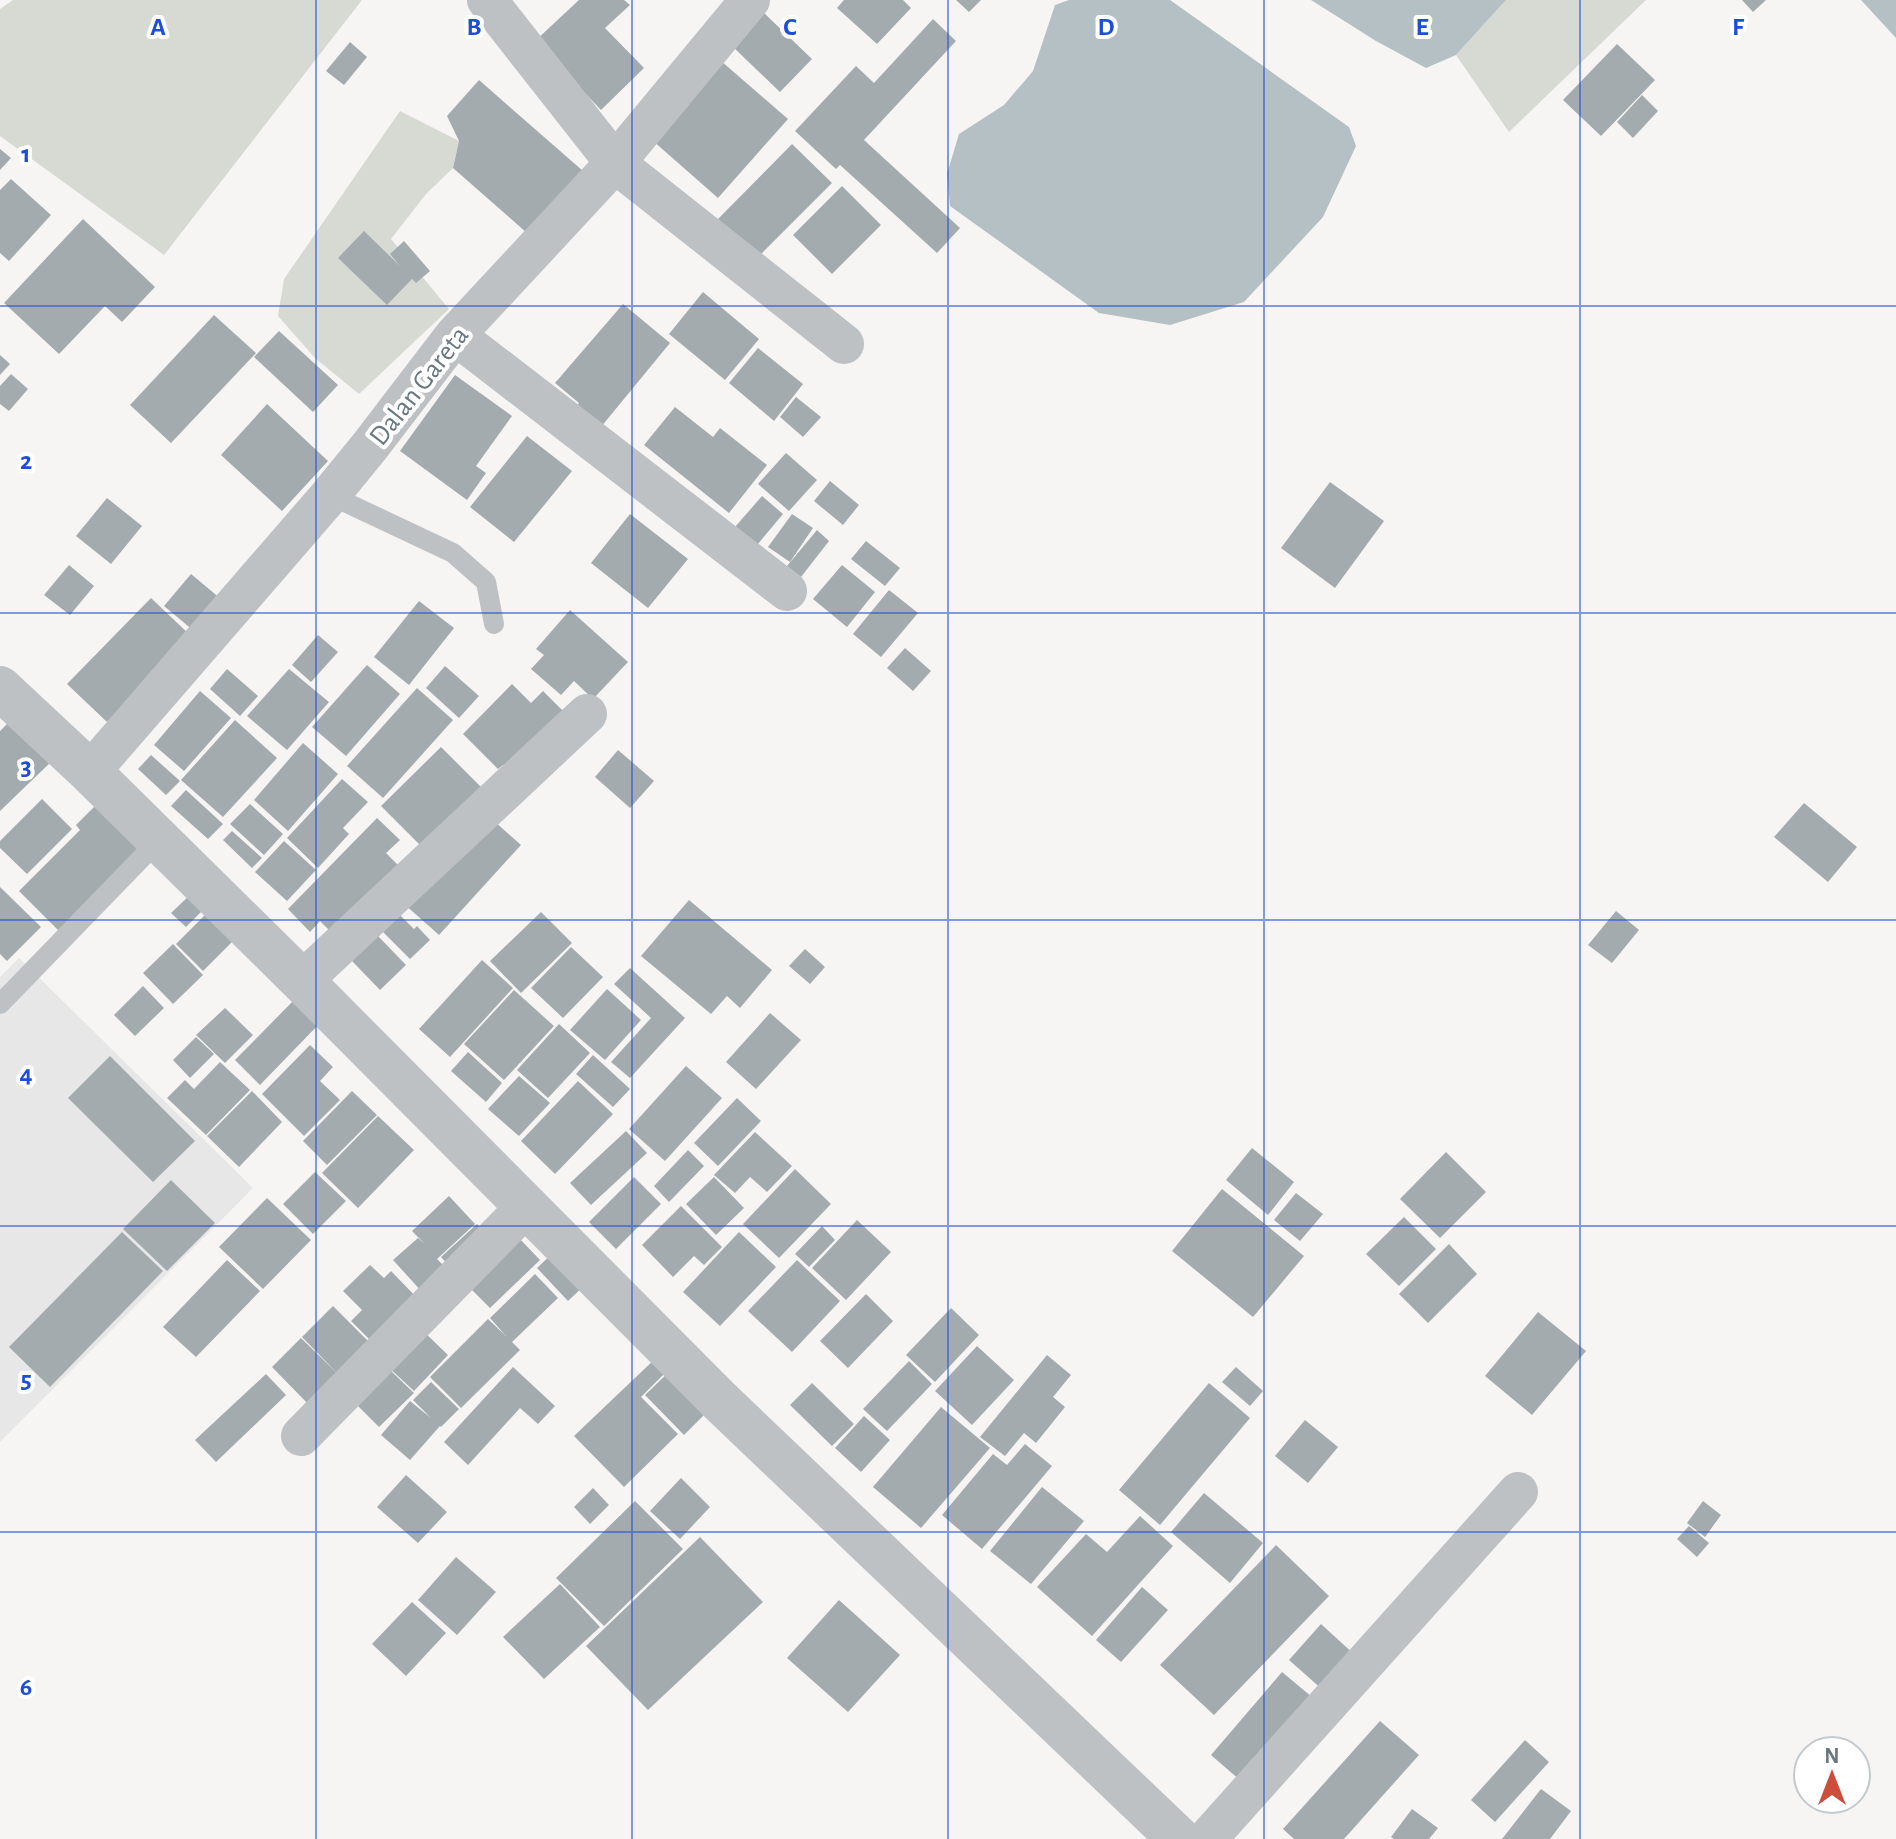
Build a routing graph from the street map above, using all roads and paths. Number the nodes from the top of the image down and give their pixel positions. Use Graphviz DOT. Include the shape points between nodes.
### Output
graph roads {
  1 [pos="487,0"];
  2 [pos="750,0"];
  3 [pos="615,163"];
  4 [pos="455,335"];
  5 [pos="844,344"];
  6 [pos="330,495"];
  7 [pos="787,591"];
  8 [pos="494,624"];
  9 [pos="0,688"];
  10 [pos="587,714"];
  11 [pos="90,772"];
  12 [pos="159,840"];
  13 [pos="302,981"];
  14 [pos="0,1004"];
  15 [pos="527,1206"];
  16 [pos="301,1436"];
  17 [pos="1518,1492"];
  18 [pos="1179,1839"];
  19 [pos="1207,1839"];
  1 -- 3 [label="street"];
  2 -- 3 [label="street, Dalan Gareta"];
  3 -- 4 [label="street, Dalan Gareta"];
  3 -- 5 [label="street"];
  4 -- 6 [label="street, Dalan Gareta"];
  4 -- 7 [label="street"];
  6 -- 8 [label="lane" via="453,553 486,582"];
  6 -- 11 [label="street, Dalan Gareta"];
  9 -- 11 [label="street"];
  10 -- 13 [label="street"];
  11 -- 12 [label="street"];
  12 -- 13 [label="street"];
  12 -- 14 [label="lane"];
  13 -- 15 [label="street"];
  15 -- 16 [label="street"];
  15 -- 18 [label="street" via="720,1401"];
  17 -- 19 [label="street"];
}
